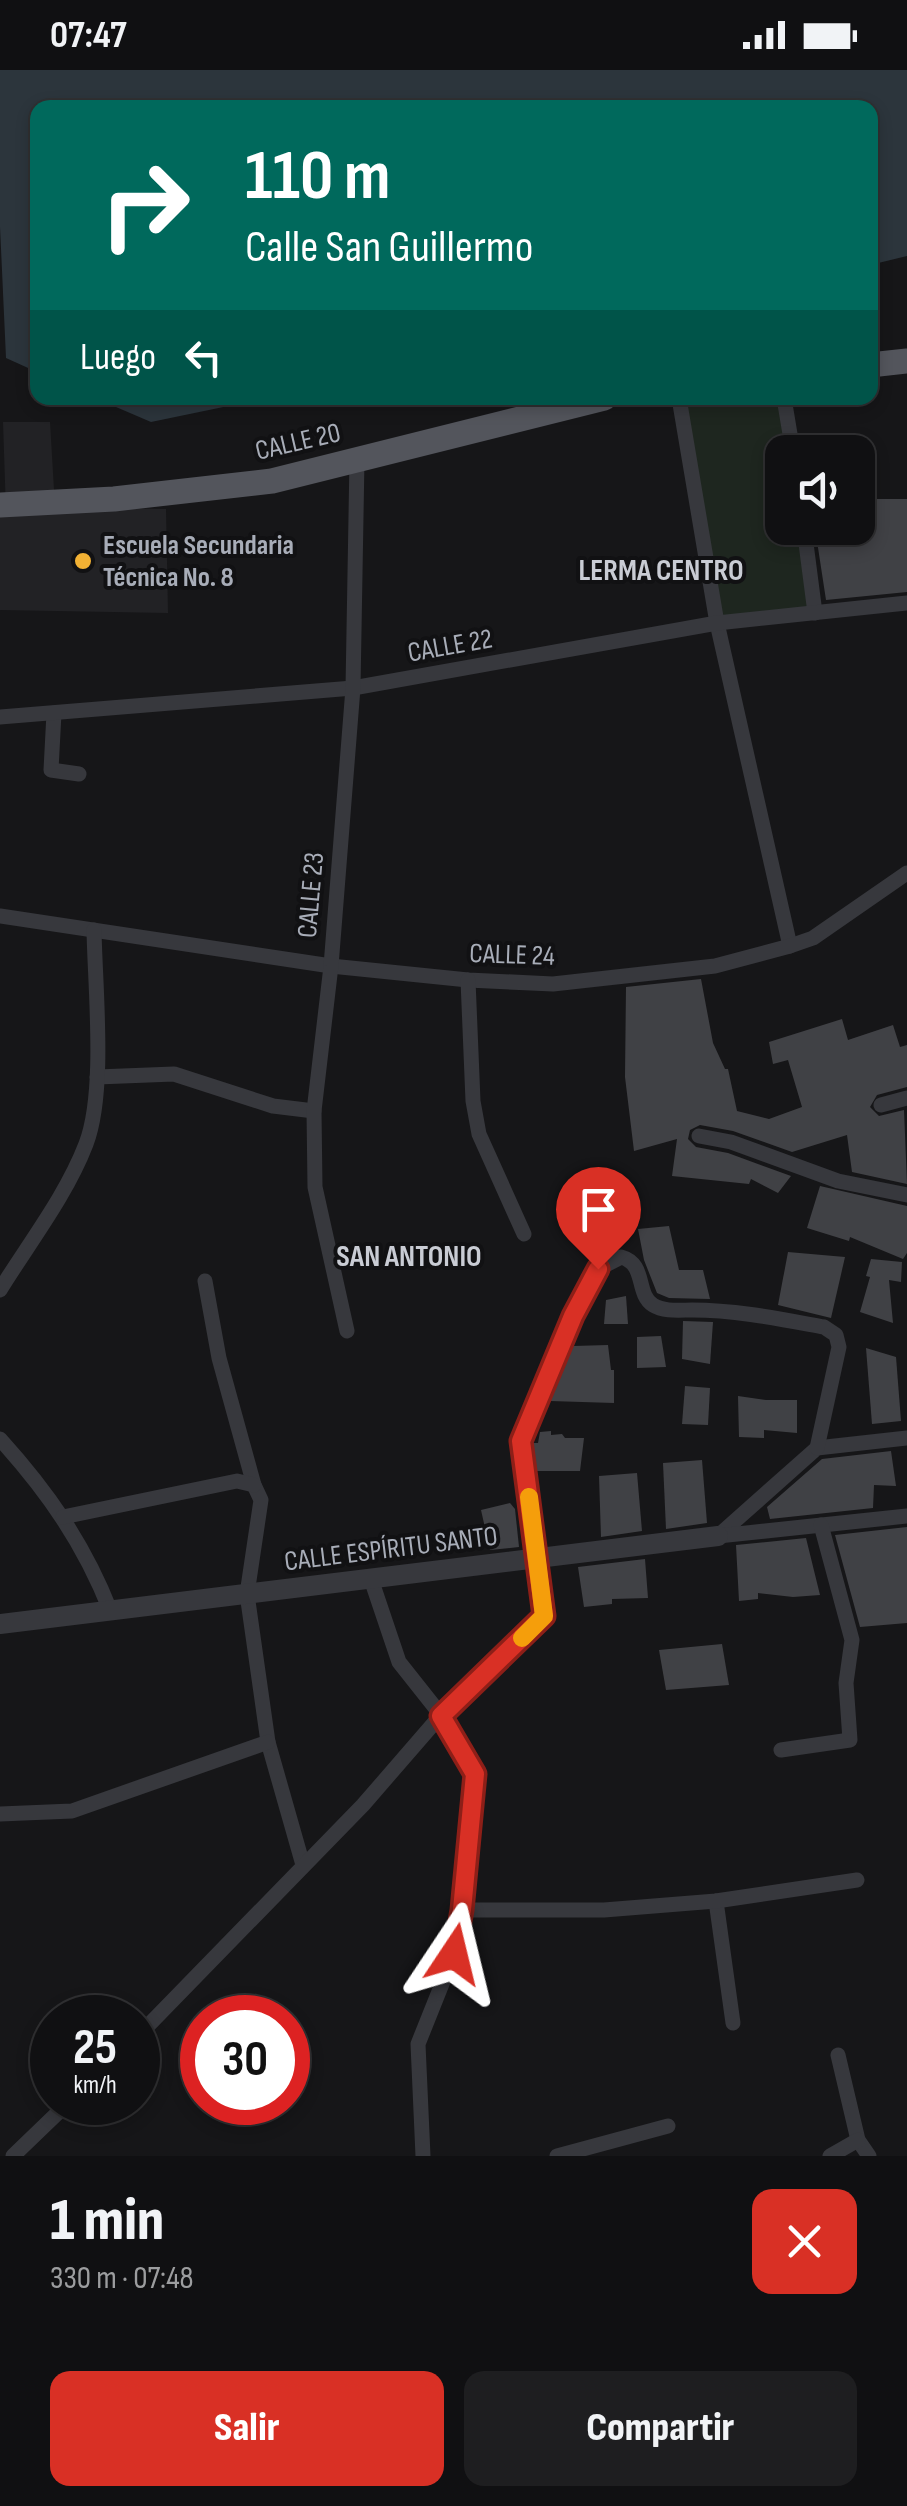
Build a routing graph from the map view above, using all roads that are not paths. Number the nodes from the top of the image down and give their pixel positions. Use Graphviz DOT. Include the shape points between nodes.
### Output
graph roads {
  1 [pos="907,361"];
  2 [pos="878,364"];
  3 [pos="576,405"];
  4 [pos="680,405"];
  5 [pos="785,405"];
  6 [pos="789,435"];
  7 [pos="357,459"];
  8 [pos="0,505"];
  9 [pos="806,545"];
  10 [pos="907,603"];
  11 [pos="815,613"];
  12 [pos="717,624"];
  13 [pos="353,688"];
  14 [pos="54,712"];
  15 [pos="0,717"];
  16 [pos="78,774"];
  17 [pos="907,873"];
  18 [pos="0,916"];
  19 [pos="94,930"];
  20 [pos="790,946"];
  21 [pos="330,966"];
  22 [pos="468,980"];
  23 [pos="97,1077"];
  24 [pos="907,1098"];
  25 [pos="881,1105"];
  26 [pos="314,1112"];
  27 [pos="699,1136"];
  28 [pos="907,1195"];
  29 [pos="524,1234"];
  30 [pos="205,1281"];
  31 [pos="0,1290"];
  32 [pos="348,1331"];
  33 [pos="907,1438"];
  34 [pos="0,1439"];
  35 [pos="817,1448"];
  36 [pos="254,1485"];
  37 [pos="907,1516"];
  38 [pos="63,1518"];
  39 [pos="820,1524"];
  40 [pos="718,1536"];
  41 [pos="538,1558"];
  42 [pos="372,1579"];
  43 [pos="248,1594"];
  44 [pos="110,1610"];
  45 [pos="0,1624"];
  46 [pos="441,1716"];
  47 [pos="268,1742"];
  48 [pos="781,1750"];
  49 [pos="0,1814"];
  50 [pos="303,1865"];
  51 [pos="857,1880"];
  52 [pos="716,1901"];
  53 [pos="462,1910"];
  54 [pos="160,2013"];
  55 [pos="733,2023"];
  56 [pos="838,2055"];
  57 [pos="46,2125"];
  58 [pos="668,2126"];
  59 [pos="858,2140"];
  60 [pos="14,2156"];
  61 [pos="424,2156"];
  62 [pos="556,2156"];
  63 [pos="830,2156"];
  64 [pos="869,2156"];
  1 -- 2 [label="main road"];
  3 -- 7 [label="main road, CALLE 20"];
  4 -- 12 [label="street"];
  5 -- 6 [label="street"];
  7 -- 8 [label="main road, CALLE 20" via="272,481 114,500"];
  7 -- 13 [label="street, CALLE 23"];
  9 -- 11 [label="street"];
  10 -- 11 [label="street, CALLE 22"];
  11 -- 12 [label="street, CALLE 22"];
  12 -- 13 [label="street, CALLE 22"];
  12 -- 20 [label="street"];
  13 -- 14 [label="street, CALLE 22"];
  13 -- 21 [label="street, CALLE 23"];
  14 -- 15 [label="street, CALLE 22"];
  14 -- 16 [label="street" via="51,770"];
  17 -- 20 [label="street, CALLE 24" via="813,938"];
  18 -- 19 [label="street, CALLE 24"];
  19 -- 21 [label="street, CALLE 24"];
  19 -- 23 [label="street"];
  20 -- 22 [label="street, CALLE 24" via="647,975 554,984"];
  21 -- 22 [label="street, CALLE 24"];
  21 -- 26 [label="street, CALLE 23"];
  22 -- 29 [label="street" via="479,1134"];
  23 -- 26 [label="street" via="174,1074"];
  23 -- 31 [label="street" via="87,1142"];
  24 -- 25 [label="street"];
  26 -- 32 [label="street, CALLE 23" via="315,1187"];
  27 -- 28 [label="street" via="838,1181"];
  30 -- 36 [label="street"];
  33 -- 35 [label="street"];
  34 -- 38 [label="street"];
  35 -- 40 [label="street"];
  35 -- 41 [label="street" via="836,1335 824,1327 727,1310 655,1307 637,1266 621,1257 598,1269 521,1441"];
  36 -- 38 [label="street" via="237,1481"];
  36 -- 43 [label="street" via="261,1500"];
  37 -- 39 [label="street, CALLE ESPÍRITU SANTO"];
  38 -- 44 [label="street" via="92,1562"];
  39 -- 40 [label="street, CALLE ESPÍRITU SANTO"];
  39 -- 48 [label="street" via="852,1640 846,1684 850,1740"];
  40 -- 41 [label="street, CALLE ESPÍRITU SANTO"];
  41 -- 42 [label="street, CALLE ESPÍRITU SANTO"];
  41 -- 46 [label="street" via="544,1616"];
  42 -- 43 [label="street, CALLE ESPÍRITU SANTO"];
  42 -- 46 [label="street" via="399,1662"];
  43 -- 44 [label="street, CALLE ESPÍRITU SANTO"];
  43 -- 47 [label="street"];
  44 -- 45 [label="street, CALLE ESPÍRITU SANTO"];
  46 -- 50 [label="street"];
  46 -- 53 [label="street" via="475,1774"];
  47 -- 49 [label="street" via="72,1811"];
  47 -- 50 [label="street"];
  50 -- 54 [label="street"];
  51 -- 52 [label="street"];
  52 -- 53 [label="street" via="604,1910"];
  52 -- 55 [label="street"];
  53 -- 61 [label="street" via="454,1954 418,2044"];
  56 -- 59 [label="street"];
  57 -- 60 [label="street"];
  58 -- 62 [label="street"];
  59 -- 63 [label="street"];
  59 -- 64 [label="street"];
}
